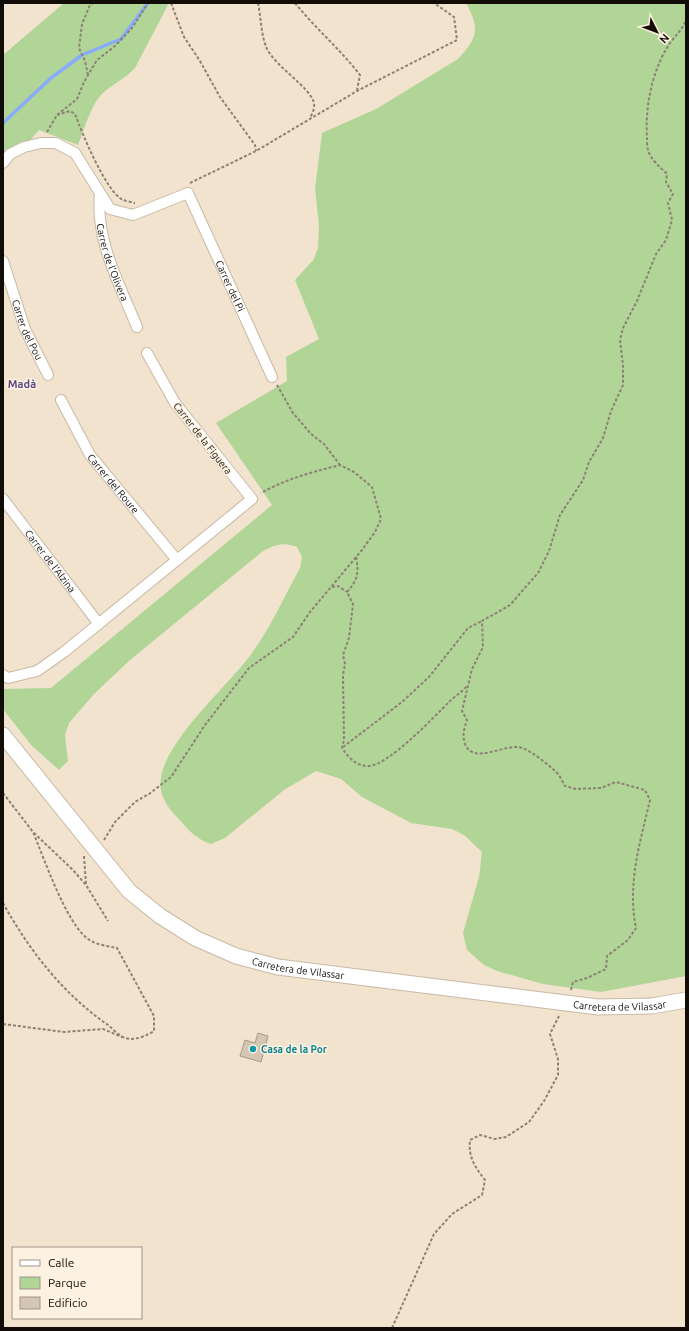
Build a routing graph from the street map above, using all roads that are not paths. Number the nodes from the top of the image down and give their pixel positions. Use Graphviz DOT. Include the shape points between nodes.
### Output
graph roads {
  1 [pos="3,163"];
  2 [pos="100,194"];
  3 [pos="3,261"];
  4 [pos="137,327"];
  5 [pos="147,353"];
  6 [pos="48,375"];
  7 [pos="272,377"];
  8 [pos="61,400"];
  9 [pos="3,499"];
  10 [pos="178,560"];
  11 [pos="99,624"];
  12 [pos="3,675"];
  13 [pos="3,735"];
  14 [pos="686,1000"];
  1 -- 2 [label="street" via="10,154 24,146 56,144 75,153"];
  2 -- 4 [label="street, Carrer de l'Olivera" via="99,207 104,245"];
  2 -- 7 [label="street, Carrer del Pi" via="110,209 133,215 188,188"];
  3 -- 6 [label="street, Carrer del Pou" via="25,329"];
  5 -- 10 [label="street, Carrer de la Figuera" via="175,403 252,499"];
  8 -- 10 [label="street, Carrer del Roure" via="90,455"];
  9 -- 11 [label="street, Carrer de l'Alzina"];
  10 -- 11 [label="street"];
  11 -- 12 [label="street" via="37,671 8,678"];
  13 -- 14 [label="street, Carretera de Vilassar" via="129,891 160,916 195,938 236,956 278,966 568,1003 624,1008"];
}
